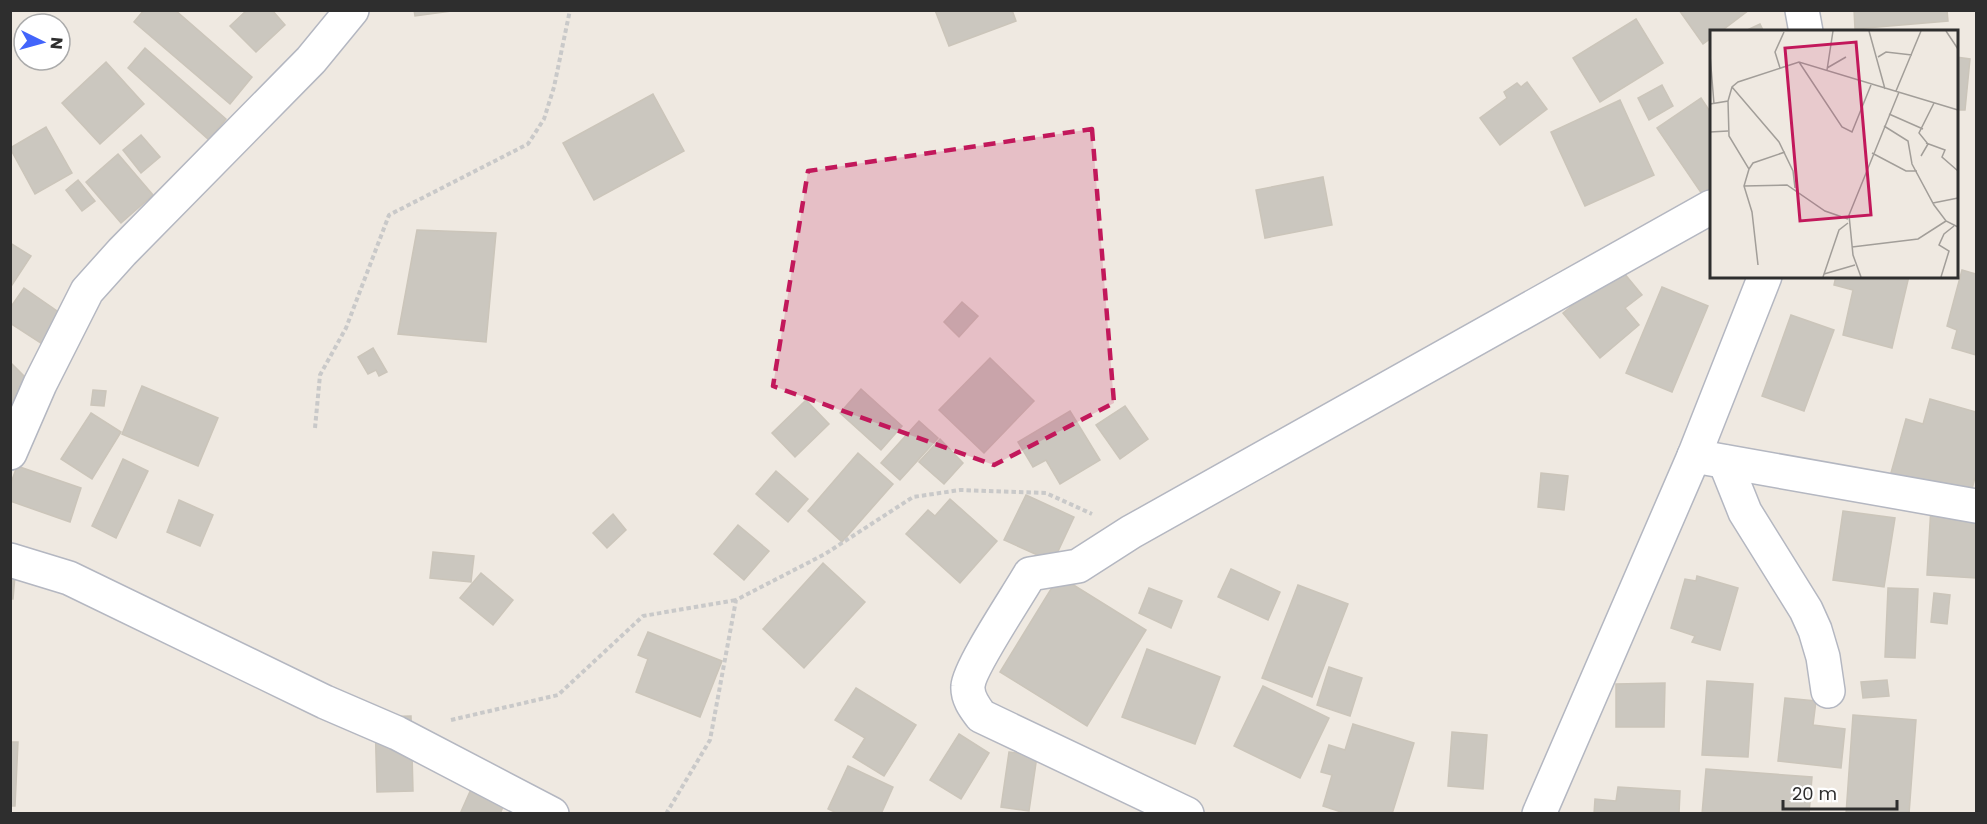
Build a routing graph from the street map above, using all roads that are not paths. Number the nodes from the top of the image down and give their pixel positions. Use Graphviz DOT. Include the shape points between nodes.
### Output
graph roads {
  1 [pos="352,10"];
  2 [pos="1802,10"];
  3 [pos="1806,30"];
  4 [pos="1710,208"];
  5 [pos="1764,278"];
  6 [pos="10,453"];
  7 [pos="1709,459"];
  8 [pos="1977,506"];
  9 [pos="10,560"];
  10 [pos="1828,691"];
  11 [pos="552,813"];
  12 [pos="1187,813"];
  13 [pos="1539,813"];
  1 -- 6 [label="street" via="311,60 87,291"];
  2 -- 3 [label="street"];
  4 -- 12 [label="street" via="1131,532 1078,567 1030,574 968,686 971,703 981,716"];
  5 -- 7 [label="street"];
  7 -- 8 [label="street"];
  7 -- 10 [label="street" via="1806,610 1823,657"];
  7 -- 13 [label="street"];
  9 -- 11 [label="street" via="69,578 397,733"];
}
